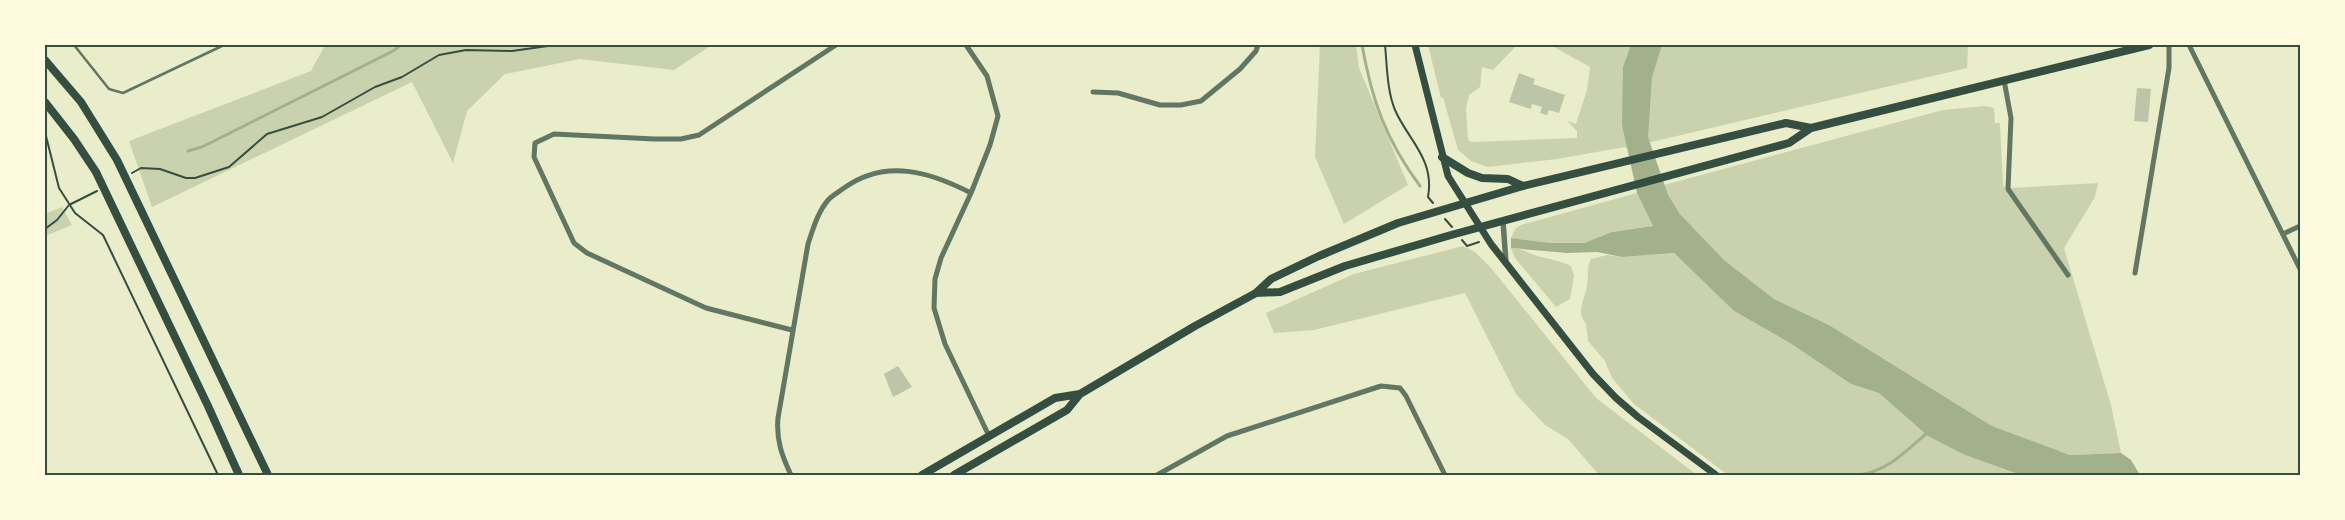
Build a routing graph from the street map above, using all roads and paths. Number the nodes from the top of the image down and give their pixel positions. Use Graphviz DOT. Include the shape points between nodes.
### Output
graph roads {
  1 [pos="74,45"];
  2 [pos="224,45"];
  3 [pos="555,45"];
  4 [pos="836,45"];
  5 [pos="966,45"];
  6 [pos="1258,45"];
  7 [pos="1385,45"];
  8 [pos="1415,45"];
  9 [pos="2149,45"];
  10 [pos="2169,45"];
  11 [pos="2189,45"];
  12 [pos="45,60"];
  13 [pos="2004,80"];
  14 [pos="1093,92"];
  15 [pos="45,102"];
  16 [pos="1810,128"];
  17 [pos="45,132"];
  18 [pos="1442,157"];
  19 [pos="125,177"];
  20 [pos="1523,186"];
  21 [pos="101,189"];
  22 [pos="971,193"];
  23 [pos="1463,202"];
  24 [pos="69,205"];
  25 [pos="1438,209"];
  26 [pos="1503,221"];
  27 [pos="2300,226"];
  28 [pos="1479,227"];
  29 [pos="45,229"];
  30 [pos="1457,233"];
  31 [pos="2283,234"];
  32 [pos="1467,246"];
  33 [pos="1506,263"];
  34 [pos="2300,269"];
  35 [pos="2135,273"];
  36 [pos="2068,275"];
  37 [pos="1256,293"];
  38 [pos="792,330"];
  39 [pos="1080,394"];
  40 [pos="989,436"];
  41 [pos="218,475"];
  42 [pos="239,475"];
  43 [pos="268,475"];
  44 [pos="791,475"];
  45 [pos="922,475"];
  46 [pos="954,475"];
  47 [pos="1157,475"];
  48 [pos="1445,475"];
  49 [pos="1716,475"];
  1 -- 2 [label="lane" via="109,89 123,93"];
  3 -- 19 [label="path" via="512,51 466,50 439,55 322,117 267,134 229,167 195,178 141,168"];
  4 -- 38 [label="street" via="700,135 654,139 554,134 535,144 534,157 574,243 587,253 706,308"];
  5 -- 22 [label="street" via="987,76 998,116"];
  6 -- 14 [label="street" via="1240,69 1201,101 1160,105 1118,93"];
  7 -- 25 [label="path" via="1394,108 1419,148 1430,184 1428,197"];
  8 -- 18 [label="main road"];
  9 -- 13 [label="main road"];
  10 -- 35 [label="street"];
  11 -- 31 [label="street"];
  12 -- 43 [label="main road" via="81,102 117,160"];
  13 -- 16 [label="main road"];
  13 -- 36 [label="street" via="2011,118 2008,189"];
  15 -- 42 [label="main road" via="96,172"];
  16 -- 20 [label="main road" via="1786,123"];
  16 -- 26 [label="main road" via="1789,143"];
  17 -- 24 [label="path" via="59,188"];
  18 -- 20 [label="main road" via="1468,173 1482,178 1508,179"];
  18 -- 23 [label="main road" via="1448,176"];
  20 -- 23 [label="main road"];
  21 -- 24 [label="path"];
  22 -- 38 [label="street" via="943,179 916,171 893,171 867,175 829,198 817,218 808,244"];
  22 -- 40 [label="street" via="941,258 935,278 934,308 948,351"];
  23 -- 25 [label="main road"];
  23 -- 28 [label="main road"];
  24 -- 29 [label="path"];
  24 -- 41 [label="path" via="103,235"];
  25 -- 30 [label="path"];
  25 -- 37 [label="main road" via="1307,261 1271,279"];
  26 -- 28 [label="main road"];
  26 -- 33 [label="street"];
  27 -- 31 [label="street"];
  28 -- 30 [label="main road"];
  28 -- 33 [label="main road"];
  30 -- 32 [label="path"];
  30 -- 37 [label="main road" via="1345,266 1280,292"];
  31 -- 34 [label="street"];
  33 -- 49 [label="main road" via="1593,374 1616,398"];
  37 -- 39 [label="main road"];
  38 -- 44 [label="street" via="777,434 781,455"];
  39 -- 40 [label="main road" via="1054,398"];
  39 -- 46 [label="main road" via="1067,410"];
  40 -- 45 [label="main road"];
  47 -- 48 [label="street" via="1227,436 1381,386 1400,388 1406,396"];
}
